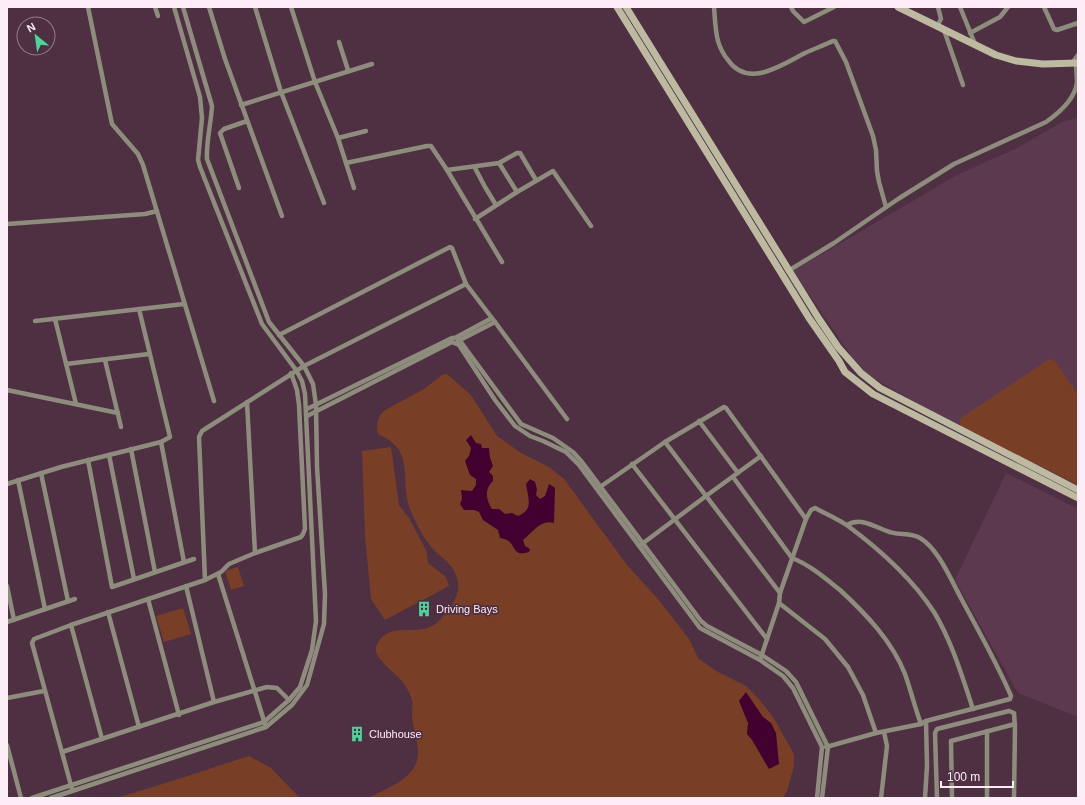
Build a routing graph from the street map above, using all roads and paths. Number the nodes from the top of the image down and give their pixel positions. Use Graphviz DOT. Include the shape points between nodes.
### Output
graph roads {
  1 [pos="88,7"];
  2 [pos="155,7"];
  3 [pos="174,7"];
  4 [pos="183,7"];
  5 [pos="209,7"];
  6 [pos="255,7"];
  7 [pos="291,7"];
  8 [pos="617,7"];
  9 [pos="626,7"];
  10 [pos="714,7"];
  11 [pos="791,7"];
  12 [pos="834,7"];
  13 [pos="898,7"];
  14 [pos="938,7"];
  15 [pos="960,7"];
  16 [pos="1008,7"];
  17 [pos="1044,7"];
  18 [pos="158,16"];
  19 [pos="1078,23"];
  20 [pos="941,28"];
  21 [pos="970,33"];
  22 [pos="339,42"];
  23 [pos="975,45"];
  24 [pos="1078,55"];
  25 [pos="1075,63"];
  26 [pos="372,64"];
  27 [pos="348,70"];
  28 [pos="315,82"];
  29 [pos="963,85"];
  30 [pos="281,92"];
  31 [pos="241,105"];
  32 [pos="247,121"];
  33 [pos="366,131"];
  34 [pos="338,138"];
  35 [pos="346,163"];
  36 [pos="499,164"];
  37 [pos="475,168"];
  38 [pos="447,170"];
  39 [pos="536,180"];
  40 [pos="239,188"];
  41 [pos="354,188"];
  42 [pos="517,192"];
  43 [pos="324,203"];
  44 [pos="496,205"];
  45 [pos="886,207"];
  46 [pos="157,211"];
  47 [pos="282,216"];
  48 [pos="476,219"];
  49 [pos="7,224"];
  50 [pos="591,226"];
  51 [pos="502,262"];
  52 [pos="789,269"];
  53 [pos="784,277"];
  54 [pos="466,284"];
  55 [pos="184,304"];
  56 [pos="139,309"];
  57 [pos="55,319"];
  58 [pos="494,320"];
  59 [pos="35,321"];
  60 [pos="279,335"];
  61 [pos="456,341"];
  62 [pos="149,354"];
  63 [pos="105,360"];
  64 [pos="66,364"];
  65 [pos="304,366"];
  66 [pos="296,370"];
  67 [pos="291,374"];
  68 [pos="7,390"];
  69 [pos="214,401"];
  70 [pos="247,402"];
  71 [pos="76,404"];
  72 [pos="316,405"];
  73 [pos="307,409"];
  74 [pos="118,412"];
  75 [pos="316,412"];
  76 [pos="307,416"];
  77 [pos="567,419"];
  78 [pos="698,421"];
  79 [pos="121,427"];
  80 [pos="161,442"];
  81 [pos="665,442"];
  82 [pos="131,449"];
  83 [pos="109,455"];
  84 [pos="761,456"];
  85 [pos="88,460"];
  86 [pos="632,464"];
  87 [pos="41,473"];
  88 [pos="738,473"];
  89 [pos="733,477"];
  90 [pos="1047,478"];
  91 [pos="18,480"];
  92 [pos="7,484"];
  93 [pos="599,487"];
  94 [pos="1078,490"];
  95 [pos="706,496"];
  96 [pos="1078,498"];
  97 [pos="806,519"];
  98 [pos="675,520"];
  99 [pos="847,525"];
  100 [pos="643,544"];
  101 [pos="639,547"];
  102 [pos="323,552"];
  103 [pos="255,553"];
  104 [pos="313,553"];
  105 [pos="792,558"];
  106 [pos="194,559"];
  107 [pos="184,562"];
  108 [pos="155,572"];
  109 [pos="218,574"];
  110 [pos="134,579"];
  111 [pos="205,580"];
  112 [pos="7,586"];
  113 [pos="186,586"];
  114 [pos="780,593"];
  115 [pos="75,599"];
  116 [pos="148,599"];
  117 [pos="68,601"];
  118 [pos="779,602"];
  119 [pos="45,609"];
  120 [pos="108,612"];
  121 [pos="14,620"];
  122 [pos="7,622"];
  123 [pos="71,625"];
  124 [pos="767,640"];
  125 [pos="761,658"];
  126 [pos="254,690"];
  127 [pos="44,691"];
  128 [pos="7,698"];
  129 [pos="289,700"];
  130 [pos="214,702"];
  131 [pos="973,709"];
  132 [pos="179,714"];
  133 [pos="926,721"];
  134 [pos="921,724"];
  135 [pos="1015,724"];
  136 [pos="265,725"];
  137 [pos="139,727"];
  138 [pos="987,731"];
  139 [pos="884,732"];
  140 [pos="876,733"];
  141 [pos="102,739"];
  142 [pos="7,745"];
  143 [pos="828,746"];
  144 [pos="822,747"];
  145 [pos="62,752"];
  146 [pos="72,788"];
  147 [pos="21,798"];
  148 [pos="32,798"];
  149 [pos="50,798"];
  150 [pos="817,798"];
  151 [pos="822,798"];
  152 [pos="881,798"];
  153 [pos="925,798"];
  154 [pos="937,798"];
  155 [pos="952,798"];
  156 [pos="987,798"];
  157 [pos="1014,798"];
  1 -- 46 [label="street" via="112,124 140,157"];
  2 -- 18 [label="street"];
  3 -- 66 [label="street" via="200,97 200,167 262,324"];
  4 -- 60 [label="street" via="212,106 207,159 269,322"];
  5 -- 31 [label="street"];
  6 -- 30 [label="street"];
  7 -- 28 [label="street"];
  8 -- 53 [label="street"];
  9 -- 52 [label="street"];
  10 -- 45 [label="street" via="721,49 732,66 738,70 765,72 835,41 846,62 873,136 879,182"];
  11 -- 12 [label="street" via="804,22"];
  13 -- 20 [label="street"];
  14 -- 20 [label="street"];
  15 -- 21 [label="street"];
  16 -- 21 [label="street" via="1000,18"];
  17 -- 19 [label="street" via="1054,29"];
  20 -- 23 [label="street"];
  20 -- 29 [label="street"];
  21 -- 23 [label="street"];
  22 -- 27 [label="street"];
  23 -- 25 [label="street" via="1021,62"];
  24 -- 25 [label="street"];
  25 -- 45 [label="street" via="1076,87 1060,113 1046,122 954,164"];
  26 -- 27 [label="street"];
  27 -- 28 [label="street"];
  28 -- 30 [label="street"];
  28 -- 34 [label="street"];
  30 -- 31 [label="street"];
  30 -- 43 [label="street"];
  31 -- 32 [label="street"];
  32 -- 40 [label="street" via="224,129 220,133"];
  32 -- 47 [label="street"];
  33 -- 34 [label="street"];
  34 -- 35 [label="street"];
  35 -- 38 [label="street" via="431,146"];
  35 -- 41 [label="street"];
  36 -- 37 [label="street"];
  36 -- 39 [label="street" via="518,153"];
  36 -- 42 [label="street"];
  37 -- 38 [label="street"];
  37 -- 44 [label="street"];
  38 -- 48 [label="street"];
  39 -- 42 [label="street"];
  39 -- 50 [label="street" via="554,172"];
  42 -- 44 [label="street"];
  44 -- 48 [label="street"];
  45 -- 52 [label="street" via="834,243"];
  46 -- 49 [label="street"];
  46 -- 55 [label="street"];
  48 -- 51 [label="street"];
  52 -- 53 [label="street"];
  52 -- 90 [label="street" via="838,347 861,373 880,388"];
  53 -- 90 [label="street" via="817,330 846,372 857,383 872,394"];
  54 -- 58 [label="street"];
  54 -- 60 [label="street" via="452,248 447,247"];
  54 -- 65 [label="street"];
  55 -- 56 [label="street"];
  55 -- 69 [label="street"];
  56 -- 57 [label="street"];
  56 -- 62 [label="street"];
  57 -- 59 [label="street"];
  57 -- 64 [label="street"];
  58 -- 61 [label="street"];
  58 -- 77 [label="street"];
  60 -- 65 [label="street"];
  61 -- 72 [label="street" via="444,342"];
  61 -- 75 [label="street"];
  61 -- 93 [label="street" via="520,424 553,438 573,452"];
  61 -- 93 [label="street" via="515,426 530,436 566,452"];
  62 -- 63 [label="street"];
  62 -- 80 [label="street" via="171,436"];
  63 -- 64 [label="street"];
  63 -- 74 [label="street"];
  64 -- 71 [label="street"];
  65 -- 66 [label="street"];
  65 -- 72 [label="street" via="313,384"];
  66 -- 67 [label="street"];
  66 -- 73 [label="street" via="306,394"];
  67 -- 70 [label="street"];
  67 -- 103 [label="street" via="299,405 305,529 301,537"];
  68 -- 71 [label="street"];
  70 -- 103 [label="street"];
  70 -- 111 [label="street" via="200,434"];
  71 -- 74 [label="street"];
  72 -- 73 [label="street"];
  72 -- 75 [label="street"];
  73 -- 76 [label="street"];
  74 -- 79 [label="street"];
  75 -- 76 [label="street"];
  75 -- 102 [label="street"];
  76 -- 104 [label="street"];
  78 -- 81 [label="street"];
  78 -- 84 [label="street" via="724,407"];
  78 -- 88 [label="street"];
  80 -- 82 [label="street"];
  80 -- 107 [label="street"];
  81 -- 86 [label="street"];
  81 -- 95 [label="street"];
  82 -- 83 [label="street"];
  82 -- 108 [label="street"];
  83 -- 85 [label="street"];
  83 -- 110 [label="street"];
  84 -- 88 [label="street"];
  84 -- 97 [label="street"];
  85 -- 87 [label="street"];
  85 -- 110 [label="street" via="112,587"];
  86 -- 93 [label="street"];
  86 -- 98 [label="street"];
  87 -- 91 [label="street"];
  87 -- 117 [label="street"];
  88 -- 89 [label="street"];
  89 -- 95 [label="street"];
  89 -- 105 [label="street"];
  90 -- 94 [label="street"];
  90 -- 96 [label="street"];
  91 -- 92 [label="street"];
  91 -- 119 [label="street"];
  93 -- 100 [label="street"];
  93 -- 101 [label="street"];
  95 -- 98 [label="street"];
  95 -- 114 [label="street"];
  97 -- 99 [label="street" via="815,508"];
  97 -- 105 [label="street"];
  98 -- 100 [label="street"];
  98 -- 124 [label="street"];
  99 -- 131 [label="street" via="891,561 934,613 953,650"];
  99 -- 131 [label="street" via="856,521 869,523 888,532 919,537 930,546 945,567 1011,696 1010,699"];
  100 -- 101 [label="street"];
  100 -- 125 [label="street" via="703,624"];
  101 -- 125 [label="street" via="700,628"];
  102 -- 104 [label="street"];
  102 -- 136 [label="street" via="324,624 307,685 292,705"];
  103 -- 109 [label="street" via="229,564"];
  104 -- 129 [label="street" via="316,621 312,650 302,683"];
  105 -- 114 [label="street"];
  105 -- 134 [label="street" via="825,578 858,607 889,643 904,673"];
  106 -- 107 [label="street"];
  107 -- 108 [label="street"];
  108 -- 110 [label="street"];
  109 -- 111 [label="street"];
  109 -- 126 [label="street"];
  111 -- 113 [label="street"];
  112 -- 121 [label="street"];
  113 -- 116 [label="street"];
  113 -- 130 [label="street"];
  114 -- 118 [label="street"];
  115 -- 117 [label="street"];
  116 -- 120 [label="street"];
  116 -- 132 [label="street"];
  117 -- 119 [label="street"];
  118 -- 124 [label="street"];
  118 -- 140 [label="street" via="825,639 848,666 863,695"];
  119 -- 121 [label="street"];
  120 -- 123 [label="street"];
  120 -- 137 [label="street"];
  121 -- 122 [label="street"];
  123 -- 127 [label="street" via="32,641"];
  123 -- 141 [label="street"];
  124 -- 125 [label="street"];
  125 -- 143 [label="street" via="786,671 796,682"];
  125 -- 144 [label="street" via="794,688"];
  126 -- 129 [label="street" via="276,688"];
  126 -- 130 [label="street"];
  126 -- 136 [label="street"];
  127 -- 128 [label="street"];
  127 -- 145 [label="street"];
  129 -- 136 [label="street"];
  130 -- 132 [label="street"];
  131 -- 133 [label="street"];
  132 -- 137 [label="street"];
  133 -- 134 [label="street"];
  133 -- 153 [label="street" via="928,766"];
  134 -- 139 [label="street"];
  135 -- 138 [label="street"];
  135 -- 154 [label="street" via="1014,713 1009,711 937,729"];
  135 -- 157 [label="street"];
  136 -- 146 [label="street"];
  137 -- 141 [label="street"];
  138 -- 155 [label="street" via="950,741"];
  138 -- 156 [label="street"];
  139 -- 140 [label="street"];
  139 -- 152 [label="street" via="887,746"];
  140 -- 143 [label="street"];
  141 -- 145 [label="street"];
  142 -- 147 [label="street"];
  143 -- 144 [label="street"];
  143 -- 151 [label="street"];
  144 -- 150 [label="street"];
  145 -- 146 [label="street"];
  146 -- 148 [label="street"];
  146 -- 149 [label="street"];
}
